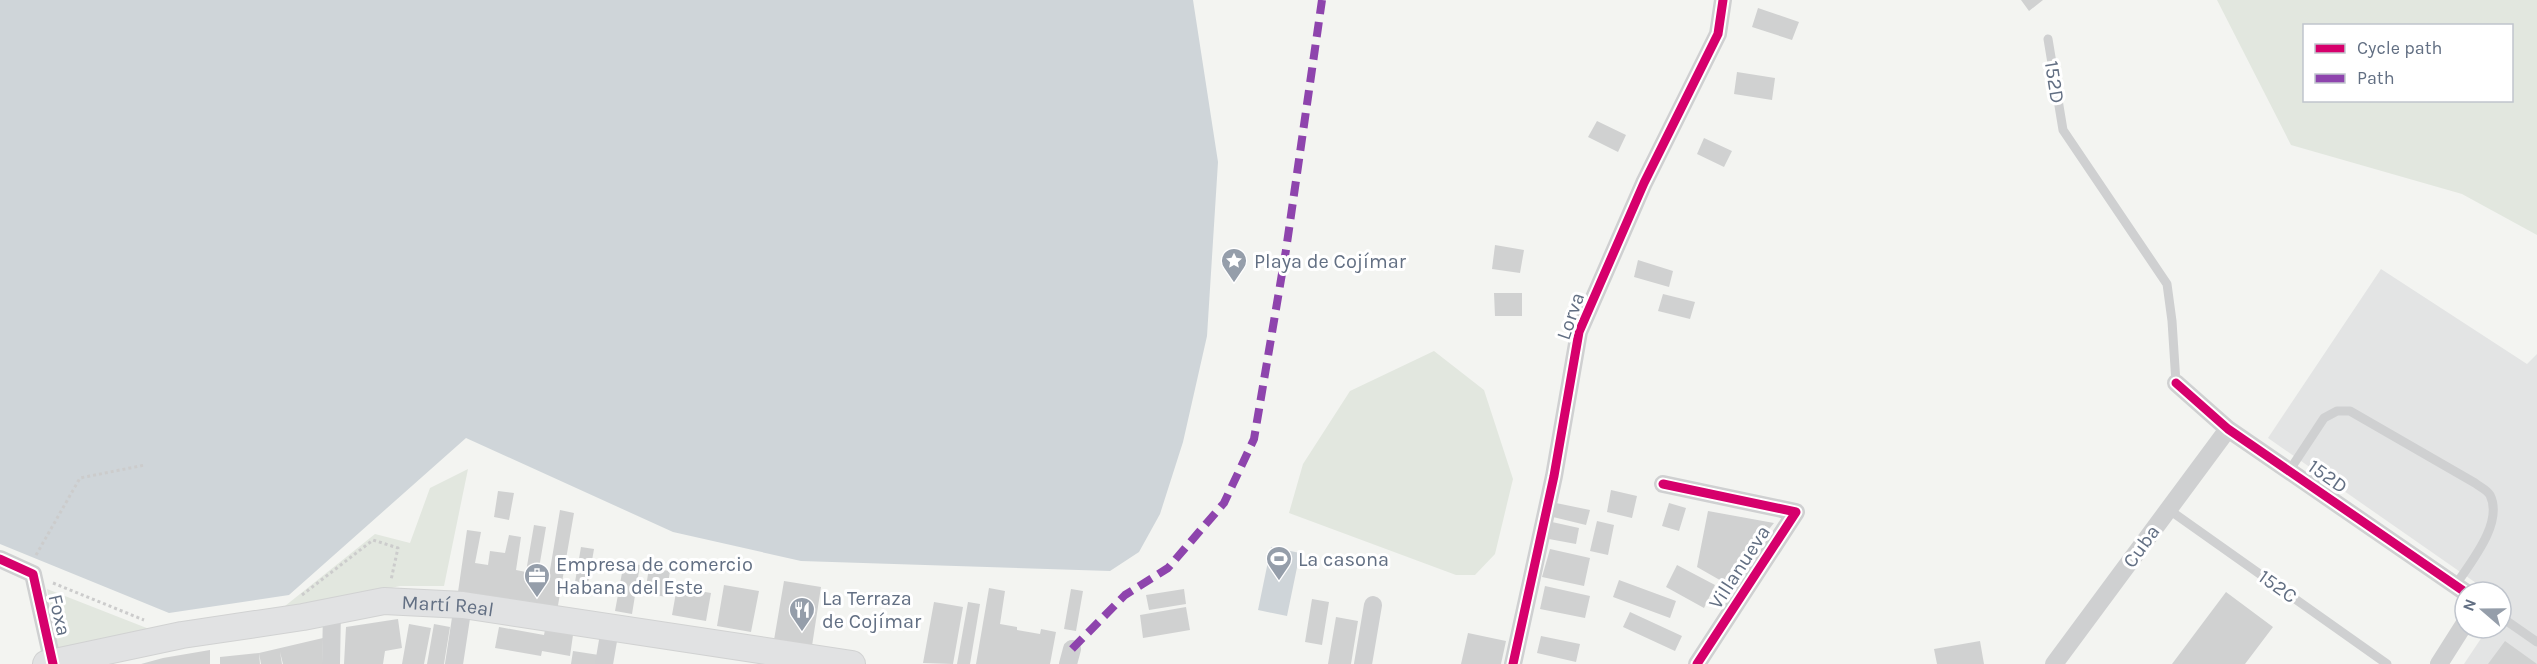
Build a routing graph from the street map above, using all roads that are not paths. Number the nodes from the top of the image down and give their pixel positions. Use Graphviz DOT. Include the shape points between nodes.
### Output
graph roads {
  1 [pos="1723,0"];
  2 [pos="2048,39"];
  3 [pos="2176,383"];
  4 [pos="2228,429"];
  5 [pos="2289,471"];
  6 [pos="1663,484"];
  7 [pos="2168,509"];
  8 [pos="0,559"];
  9 [pos="2465,580"];
  10 [pos="2453,584"];
  11 [pos="463,605"];
  12 [pos="1373,606"];
  13 [pos="332,610"];
  14 [pos="2513,625"];
  15 [pos="610,629"];
  16 [pos="2454,640"];
  17 [pos="2537,642"];
  18 [pos="758,657"];
  19 [pos="51,664"];
  20 [pos="331,664"];
  21 [pos="454,664"];
  22 [pos="604,664"];
  23 [pos="852,664"];
  24 [pos="1363,664"];
  25 [pos="1513,664"];
  26 [pos="1697,664"];
  27 [pos="2054,664"];
  28 [pos="2387,664"];
  29 [pos="2439,664"];
  1 -- 25 [label="street, Lorva" via="1718,34 1644,183 1579,332 1554,476"];
  2 -- 3 [label="lane, 152D" via="2063,130 2167,284"];
  3 -- 4 [label="street, 152D"];
  4 -- 5 [label="street, 152D"];
  4 -- 7 [label="street, Cuba"];
  5 -- 9 [label="lane" via="2324,418 2337,411 2350,411 2475,483 2489,494 2494,509 2490,532"];
  5 -- 10 [label="street, 152D"];
  6 -- 26 [label="street, Villanueva" via="1796,512"];
  7 -- 27 [label="street, Cuba"];
  7 -- 28 [label="lane, 152C"];
  8 -- 19 [label="street, Foxa" via="33,567"];
  11 -- 13 [label="main road, Martí Real" via="384,601"];
  11 -- 15 [label="main road, Martí Real"];
  11 -- 21 [label="street"];
  12 -- 24 [label="street"];
  13 -- 19 [label="main road, Martí Real" via="182,635"];
  13 -- 20 [label="street"];
  14 -- 17 [label="lane"];
  15 -- 18 [label="main road, Martí Real"];
  15 -- 22 [label="street"];
  16 -- 29 [label="street"];
  18 -- 23 [label="main road, Martí Real"];
}
